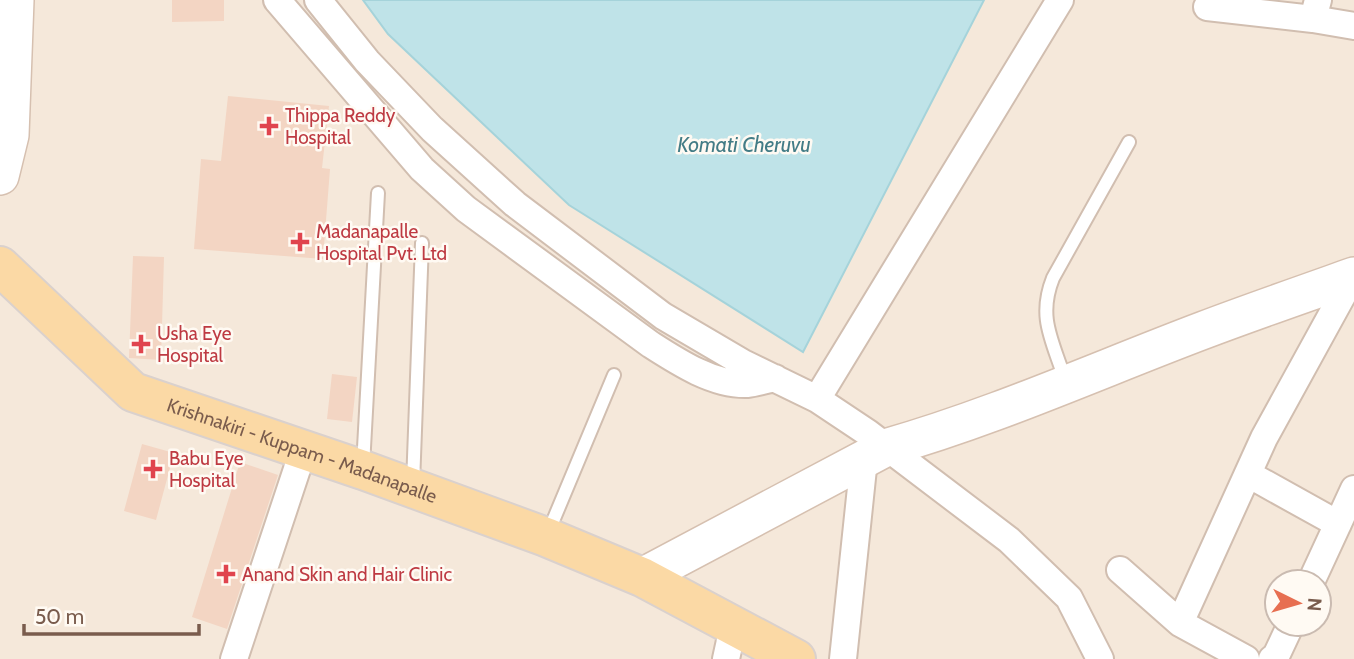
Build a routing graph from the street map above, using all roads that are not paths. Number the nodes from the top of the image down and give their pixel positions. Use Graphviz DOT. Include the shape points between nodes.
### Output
graph roads {
  1 [pos="15,0"];
  2 [pos="277,0"];
  3 [pos="318,0"];
  4 [pos="1060,0"];
  5 [pos="1207,7"];
  6 [pos="1316,9"];
  7 [pos="1354,26"];
  8 [pos="1129,142"];
  9 [pos="0,176"];
  10 [pos="378,194"];
  11 [pos="422,243"];
  12 [pos="0,266"];
  13 [pos="1354,276"];
  14 [pos="614,375"];
  15 [pos="775,379"];
  16 [pos="1067,385"];
  17 [pos="817,398"];
  18 [pos="303,451"];
  19 [pos="874,454"];
  20 [pos="363,470"];
  21 [pos="1248,474"];
  22 [pos="413,488"];
  23 [pos="1353,494"];
  24 [pos="1338,524"];
  25 [pos="546,537"];
  26 [pos="1318,568"];
  27 [pos="1120,570"];
  28 [pos="642,577"];
  29 [pos="1180,622"];
  30 [pos="1284,638"];
  31 [pos="730,643"];
  32 [pos="234,659"];
  33 [pos="796,659"];
  34 [pos="844,659"];
  35 [pos="1100,659"];
  36 [pos="1245,659"];
  37 [pos="1272,659"];
  1 -- 9 [label="street" via="10,135"];
  2 -- 15 [label="street" via="422,169 466,209 679,362 726,382"];
  3 -- 15 [label="street" via="367,61 432,129 515,204 663,316"];
  4 -- 17 [label="street"];
  5 -- 6 [label="street"];
  6 -- 7 [label="street"];
  8 -- 16 [label="lane" via="1046,296 1045,316"];
  10 -- 20 [label="lane"];
  11 -- 22 [label="lane"];
  12 -- 18 [label="main road, Krishnakiri - Kuppam - Madanapalle" via="133,392"];
  13 -- 16 [label="street"];
  13 -- 21 [label="street"];
  14 -- 25 [label="lane"];
  15 -- 17 [label="street"];
  16 -- 19 [label="street"];
  17 -- 19 [label="street" via="868,433"];
  18 -- 20 [label="main road, Krishnakiri - Kuppam - Madanapalle"];
  18 -- 32 [label="street"];
  19 -- 28 [label="street"];
  19 -- 34 [label="street"];
  19 -- 35 [label="street" via="1009,540 1069,598"];
  20 -- 22 [label="main road, Krishnakiri - Kuppam - Madanapalle"];
  21 -- 24 [label="street"];
  21 -- 29 [label="street"];
  22 -- 25 [label="main road, Krishnakiri - Kuppam - Madanapalle"];
  23 -- 24 [label="street"];
  24 -- 26 [label="street"];
  25 -- 28 [label="main road, Krishnakiri - Kuppam - Madanapalle"];
  27 -- 29 [label="street"];
  28 -- 31 [label="main road, Krishnakiri - Kuppam - Madanapalle"];
  29 -- 36 [label="street"];
  30 -- 37 [label="street"];
  31 -- 33 [label="main road, Krishnakiri - Kuppam - Madanapalle"];
}
